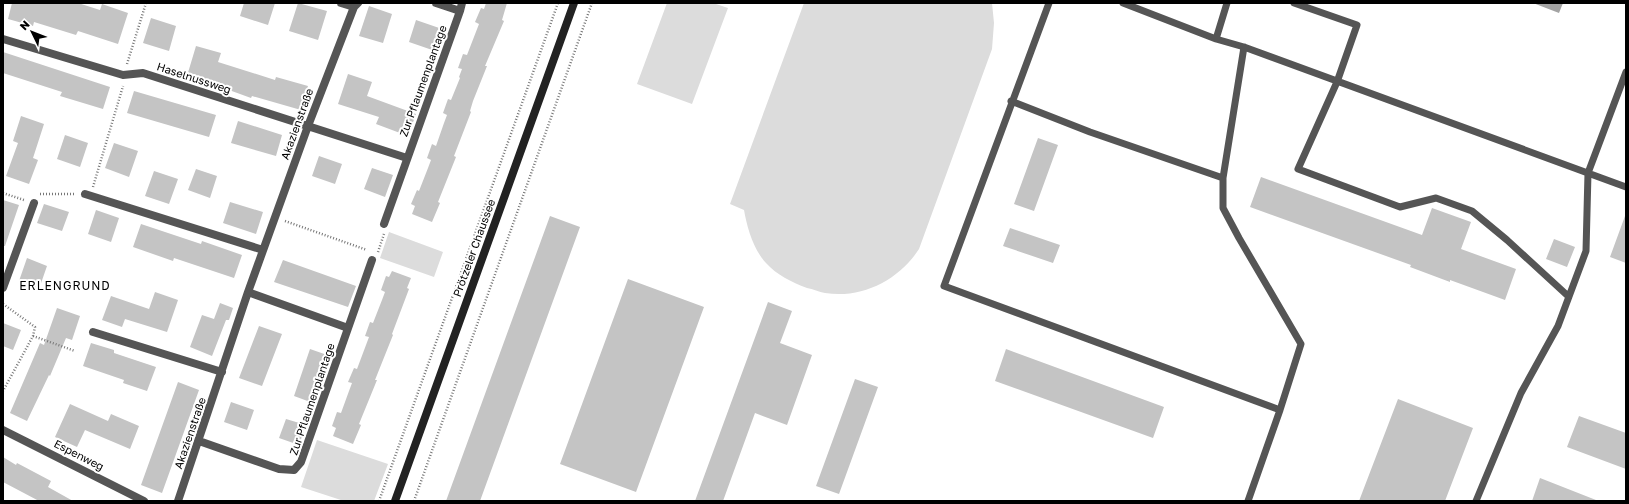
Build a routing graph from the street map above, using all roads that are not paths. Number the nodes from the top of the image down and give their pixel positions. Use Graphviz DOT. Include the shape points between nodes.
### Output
graph roads {
  1 [pos="342,3"];
  2 [pos="436,3"];
  3 [pos="574,3"];
  4 [pos="1049,3"];
  5 [pos="1123,3"];
  6 [pos="1227,3"];
  7 [pos="1294,3"];
  8 [pos="356,5"];
  9 [pos="461,7"];
  10 [pos="3,39"];
  11 [pos="1216,39"];
  12 [pos="1244,47"];
  13 [pos="1626,72"];
  14 [pos="1337,82"];
  15 [pos="1011,101"];
  16 [pos="308,126"];
  17 [pos="407,158"];
  18 [pos="1588,173"];
  19 [pos="1223,178"];
  20 [pos="1626,187"];
  21 [pos="88,195"];
  22 [pos="34,203"];
  23 [pos="384,224"];
  24 [pos="263,250"];
  25 [pos="372,260"];
  26 [pos="3,288"];
  27 [pos="248,292"];
  28 [pos="1568,296"];
  29 [pos="348,328"];
  30 [pos="94,332"];
  31 [pos="222,372"];
  32 [pos="1280,410"];
  33 [pos="3,430"];
  34 [pos="199,441"];
  35 [pos="144,501"];
  36 [pos="178,501"];
  37 [pos="396,501"];
  38 [pos="1248,501"];
  39 [pos="1476,501"];
  1 -- 8 [label="street, Akazienstraße"];
  2 -- 9 [label="street, Zur Pflaumenplantage"];
  3 -- 37 [label="main road, Prötzeler Chaussee"];
  4 -- 15 [label="lane"];
  5 -- 11 [label="lane"];
  6 -- 11 [label="lane"];
  7 -- 14 [label="lane" via="1357,25"];
  8 -- 16 [label="street, Akazienstraße"];
  9 -- 17 [label="street, Zur Pflaumenplantage"];
  10 -- 16 [label="street, Haselnussweg" via="123,75 143,73"];
  11 -- 12 [label="lane"];
  12 -- 14 [label="lane"];
  12 -- 19 [label="lane"];
  13 -- 18 [label="lane"];
  14 -- 18 [label="lane"];
  14 -- 28 [label="lane" via="1298,169 1400,207 1436,198 1472,211"];
  15 -- 19 [label="lane" via="1090,132"];
  15 -- 32 [label="lane" via="944,286"];
  16 -- 17 [label="street"];
  16 -- 24 [label="street, Akazienstraße"];
  17 -- 23 [label="street, Zur Pflaumenplantage"];
  18 -- 20 [label="lane"];
  18 -- 28 [label="lane" via="1586,251"];
  19 -- 32 [label="lane" via="1223,208 1301,344"];
  21 -- 24 [label="street"];
  22 -- 26 [label="street"];
  24 -- 27 [label="street, Akazienstraße"];
  25 -- 29 [label="street, Zur Pflaumenplantage"];
  27 -- 29 [label="street"];
  27 -- 31 [label="street, Akazienstraße"];
  28 -- 39 [label="lane" via="1558,326 1521,393"];
  29 -- 34 [label="street, Zur Pflaumenplantage" via="302,462 294,470 279,469"];
  30 -- 31 [label="street"];
  31 -- 34 [label="street, Akazienstraße"];
  32 -- 38 [label="lane"];
  33 -- 35 [label="street, Espenweg"];
  34 -- 36 [label="street, Akazienstraße"];
}
